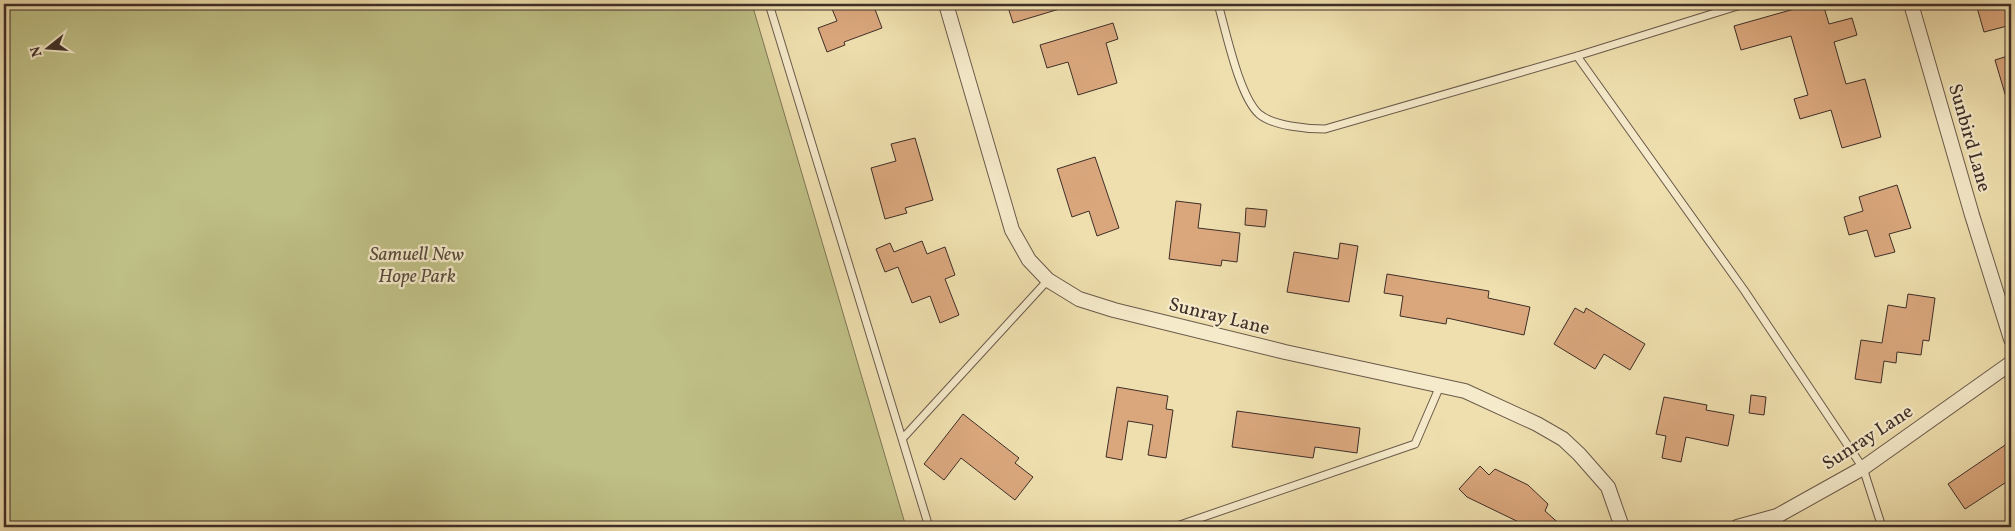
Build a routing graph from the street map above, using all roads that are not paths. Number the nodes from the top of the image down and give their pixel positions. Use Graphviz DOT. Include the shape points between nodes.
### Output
graph roads {
  1 [pos="768,4"];
  2 [pos="946,4"];
  3 [pos="1218,4"];
  4 [pos="1744,4"];
  5 [pos="1911,4"];
  6 [pos="1577,56"];
  7 [pos="1048,280"];
  8 [pos="2011,339"];
  9 [pos="2011,362"];
  10 [pos="1440,386"];
  11 [pos="903,438"];
  12 [pos="1863,468"];
  13 [pos="929,527"];
  14 [pos="1174,527"];
  15 [pos="1622,527"];
  16 [pos="1737,527"];
  17 [pos="1882,527"];
  1 -- 11 [label="lane"];
  2 -- 7 [label="street, Sunray Lane" via="1012,230 1029,260"];
  3 -- 6 [label="lane" via="1249,102 1260,115 1303,129 1325,129"];
  4 -- 6 [label="lane"];
  5 -- 8 [label="street, Sunbird Lane"];
  6 -- 12 [label="lane" via="1744,290"];
  7 -- 10 [label="street, Sunray Lane" via="1079,299 1114,310"];
  7 -- 11 [label="lane"];
  9 -- 12 [label="street, Sunray Lane"];
  10 -- 14 [label="lane" via="1415,444"];
  10 -- 15 [label="street, Sunray Lane" via="1465,391 1563,439 1608,487"];
  11 -- 13 [label="lane"];
  12 -- 16 [label="street, Sunray Lane" via="1777,516"];
  12 -- 17 [label="lane"];
}
